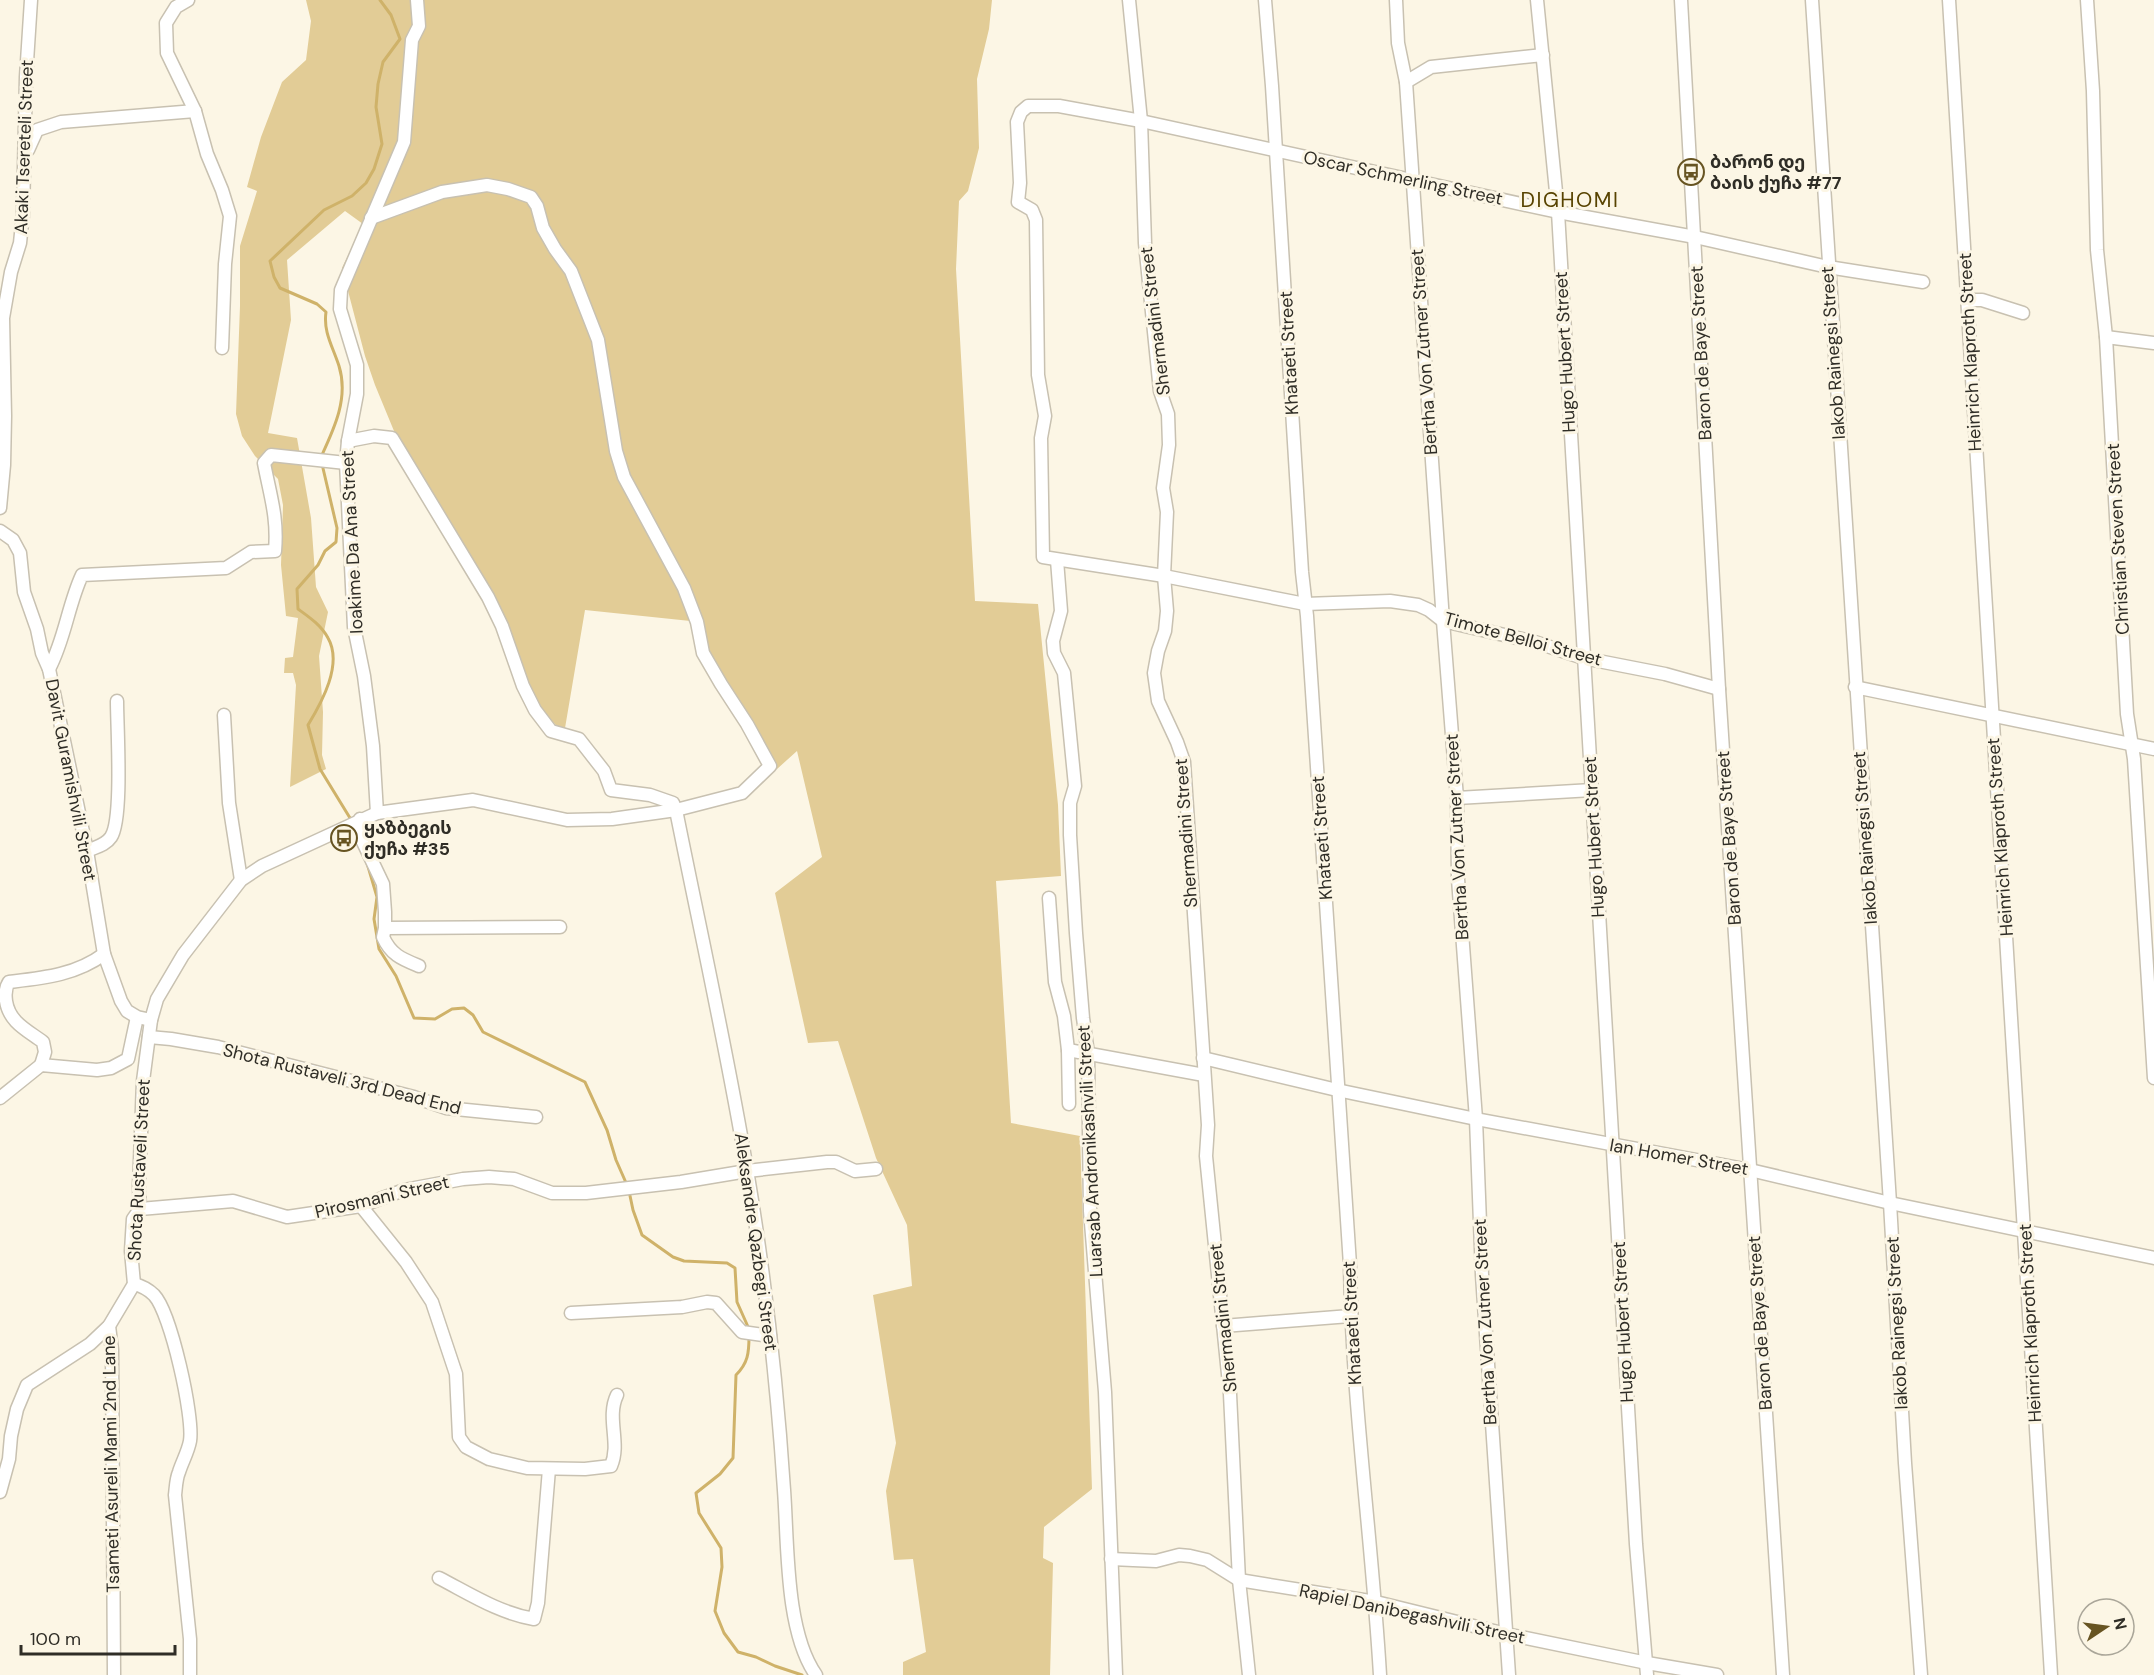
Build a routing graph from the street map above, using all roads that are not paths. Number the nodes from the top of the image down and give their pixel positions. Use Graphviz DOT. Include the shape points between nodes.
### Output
graph roads {
  1 [pos="30,0"];
  2 [pos="188,0"];
  3 [pos="417,0"];
  4 [pos="1129,0"];
  5 [pos="1264,0"];
  6 [pos="1396,0"];
  7 [pos="1537,0"];
  8 [pos="1681,0"];
  9 [pos="1812,0"];
  10 [pos="1949,0"];
  11 [pos="2087,0"];
  12 [pos="1543,55"];
  13 [pos="1406,82"];
  14 [pos="195,111"];
  15 [pos="1141,121"];
  16 [pos="1276,150"];
  17 [pos="25,155"];
  18 [pos="1412,180"];
  19 [pos="1558,212"];
  20 [pos="370,218"];
  21 [pos="1695,237"];
  22 [pos="1828,267"];
  23 [pos="1923,282"];
  24 [pos="0,300"];
  25 [pos="1967,300"];
  26 [pos="2023,313"];
  27 [pos="3,318"];
  28 [pos="2106,337"];
  29 [pos="2154,343"];
  30 [pos="222,348"];
  31 [pos="348,441"];
  32 [pos="346,463"];
  33 [pos="0,508"];
  34 [pos="0,531"];
  35 [pos="1043,557"];
  36 [pos="1057,560"];
  37 [pos="1164,576"];
  38 [pos="1305,604"];
  39 [pos="1443,621"];
  40 [pos="1583,658"];
  41 [pos="49,669"];
  42 [pos="1855,687"];
  43 [pos="1719,689"];
  44 [pos="117,701"];
  45 [pos="224,715"];
  46 [pos="1992,717"];
  47 [pos="2131,744"];
  48 [pos="2154,749"];
  49 [pos="1592,790"];
  50 [pos="1457,798"];
  51 [pos="676,810"];
  52 [pos="377,813"];
  53 [pos="360,819"];
  54 [pos="87,851"];
  55 [pos="241,880"];
  56 [pos="1049,898"];
  57 [pos="560,927"];
  58 [pos="385,928"];
  59 [pos="104,954"];
  60 [pos="419,966"];
  61 [pos="137,1017"];
  62 [pos="151,1020"];
  63 [pos="149,1037"];
  64 [pos="1068,1050"];
  65 [pos="1088,1053"];
  66 [pos="1203,1058"];
  67 [pos="41,1065"];
  68 [pos="1204,1075"];
  69 [pos="2154,1078"];
  70 [pos="1337,1090"];
  71 [pos="0,1098"];
  72 [pos="1069,1104"];
  73 [pos="536,1117"];
  74 [pos="1476,1119"];
  75 [pos="1613,1145"];
  76 [pos="876,1168"];
  77 [pos="747,1170"];
  78 [pos="1750,1170"];
  79 [pos="1890,1203"];
  80 [pos="361,1206"];
  81 [pos="140,1209"];
  82 [pos="2025,1232"];
  83 [pos="2154,1258"];
  84 [pos="134,1284"];
  85 [pos="571,1313"];
  86 [pos="1350,1316"];
  87 [pos="109,1326"];
  88 [pos="1223,1326"];
  89 [pos="766,1335"];
  90 [pos="617,1395"];
  91 [pos="549,1469"];
  92 [pos="0,1492"];
  93 [pos="1111,1559"];
  94 [pos="439,1578"];
  95 [pos="1239,1580"];
  96 [pos="1376,1602"];
  97 [pos="1506,1634"];
  98 [pos="1647,1669"];
  99 [pos="114,1675"];
  100 [pos="190,1675"];
  101 [pos="816,1675"];
  102 [pos="1116,1675"];
  103 [pos="1249,1675"];
  104 [pos="1380,1675"];
  105 [pos="1509,1675"];
  106 [pos="1717,1675"];
  107 [pos="1783,1675"];
  108 [pos="1921,1675"];
  109 [pos="2051,1675"];
  1 -- 17 [label="street, Akaki Tsereteli Street"];
  2 -- 14 [label="street" via="176,7 166,23 167,53"];
  3 -- 20 [label="street, Ioakime Da Ana Street" via="419,26 412,40 404,142"];
  4 -- 15 [label="street, Shermadini Street"];
  5 -- 16 [label="street, Khataeti Street"];
  6 -- 13 [label="street, Bertha Von Zutner Street" via="1398,43"];
  7 -- 12 [label="street, Hugo Hubert Street"];
  8 -- 21 [label="street, Baron de Baye Street"];
  9 -- 22 [label="street, Iakob Rainegsi Street"];
  10 -- 25 [label="street, Heinrich Klaproth Street"];
  11 -- 28 [label="street, Christian Steven Street" via="2097,250"];
  12 -- 13 [label="street" via="1431,68"];
  12 -- 19 [label="street, Hugo Hubert Street"];
  13 -- 18 [label="street, Bertha Von Zutner Street"];
  14 -- 17 [label="street" via="61,123 37,130"];
  14 -- 30 [label="street" via="230,216"];
  15 -- 16 [label="street, Oscar Schmerling Street"];
  15 -- 35 [label="street, Oscar Schmerling Street" via="1059,106 1028,106 1017,122 1018,202 1032,210 1036,220 1038,375 1045,416 1041,438"];
  15 -- 37 [label="street, Shermadini Street" via="1145,243 1160,392 1168,414 1163,488 1167,512"];
  16 -- 18 [label="street, Oscar Schmerling Street"];
  16 -- 38 [label="street, Khataeti Street"];
  17 -- 27 [label="street, Akaki Tsereteli Street" via="21,233"];
  18 -- 19 [label="street, Oscar Schmerling Street"];
  18 -- 39 [label="street, Bertha Von Zutner Street"];
  19 -- 21 [label="street, Oscar Schmerling Street"];
  19 -- 40 [label="street, Hugo Hubert Street"];
  20 -- 31 [label="street, Ioakime Da Ana Street" via="341,290 340,309 357,364 357,393"];
  20 -- 51 [label="street, Shota Rustaveli Street" via="442,192 487,185 508,189 531,197 543,228 571,271 598,340 616,451 624,477 684,588 703,653 770,766 742,793"];
  21 -- 22 [label="street, Oscar Schmerling Street"];
  21 -- 43 [label="street, Baron de Baye Street"];
  22 -- 23 [label="street, Oscar Schmerling Street"];
  22 -- 42 [label="street, Iakob Rainegsi Street"];
  24 -- 27 [label="street"];
  25 -- 26 [label="street" via="1982,300"];
  25 -- 46 [label="street, Heinrich Klaproth Street"];
  27 -- 33 [label="street, Akaki Tsereteli Street" via="4,455"];
  28 -- 29 [label="street"];
  28 -- 47 [label="street, Christian Steven Street"];
  31 -- 32 [label="street, Ioakime Da Ana Street"];
  31 -- 51 [label="street" via="374,436 392,438 488,597 523,686 551,730 579,739 604,771 611,790 650,795 673,803"];
  32 -- 41 [label="street" via="271,455 264,463 275,511 275,550 251,552 226,567 82,574"];
  32 -- 52 [label="street, Ioakime Da Ana Street" via="354,627 364,676"];
  34 -- 41 [label="street, Davit Guramishvili Street" via="13,540 20,553 24,591"];
  35 -- 36 [label="street, Timote Belloi Street"];
  36 -- 37 [label="street, Timote Belloi Street"];
  36 -- 65 [label="street, Luarsab Andronikashvili Street" via="1062,611 1053,641 1054,654 1064,673 1071,738 1075,786 1070,803 1073,889"];
  37 -- 38 [label="street, Timote Belloi Street"];
  37 -- 66 [label="street, Shermadini Street" via="1165,631 1154,673 1158,701 1184,762"];
  38 -- 39 [label="street, Timote Belloi Street" via="1390,601 1418,605"];
  38 -- 70 [label="street, Khataeti Street"];
  39 -- 40 [label="street, Timote Belloi Street" via="1535,642"];
  39 -- 50 [label="street, Bertha Von Zutner Street"];
  40 -- 43 [label="street, Timote Belloi Street"];
  40 -- 49 [label="street, Hugo Hubert Street"];
  41 -- 54 [label="street, Davit Guramishvili Street"];
  42 -- 46 [label="street"];
  42 -- 79 [label="street, Iakob Rainegsi Street"];
  43 -- 78 [label="street, Baron de Baye Street"];
  44 -- 54 [label="street" via="115,829 102,846"];
  45 -- 55 [label="street" via="229,804"];
  46 -- 47 [label="street"];
  46 -- 82 [label="street, Heinrich Klaproth Street"];
  47 -- 48 [label="street"];
  47 -- 69 [label="street, Christian Steven Street"];
  49 -- 50 [label="street"];
  49 -- 75 [label="street, Hugo Hubert Street"];
  50 -- 74 [label="street, Bertha Von Zutner Street" via="1458,879"];
  51 -- 52 [label="street, Shota Rustaveli Street" via="567,820 473,800"];
  51 -- 77 [label="street, Aleksandre Qazbegi Street"];
  52 -- 53 [label="street, Shota Rustaveli Street"];
  53 -- 55 [label="street, Shota Rustaveli Street"];
  53 -- 58 [label="street" via="362,840 383,884"];
  54 -- 59 [label="street, Davit Guramishvili Street"];
  55 -- 62 [label="street, Shota Rustaveli Street" via="183,955 157,999"];
  56 -- 64 [label="street" via="1055,982"];
  57 -- 58 [label="street"];
  58 -- 60 [label="street" via="383,937 388,948 398,958"];
  59 -- 61 [label="street, Davit Guramishvili Street" via="121,1001"];
  59 -- 67 [label="street" via="89,965 60,976 9,982 6,987 7,1012 15,1023 43,1042"];
  61 -- 62 [label="street"];
  61 -- 67 [label="street" via="128,1059 111,1068"];
  62 -- 63 [label="street, Shota Rustaveli Street"];
  63 -- 73 [label="street, Shota Rustaveli 3rd Dead End" via="218,1047 446,1108"];
  63 -- 81 [label="street, Shota Rustaveli Street" via="143,1081"];
  64 -- 65 [label="street"];
  64 -- 72 [label="street"];
  65 -- 68 [label="street"];
  65 -- 93 [label="street, Luarsab Andronikashvili Street" via="1090,1211 1105,1392"];
  66 -- 68 [label="street, Shermadini Street"];
  66 -- 70 [label="street, Ian Homer Street"];
  67 -- 71 [label="street"];
  68 -- 88 [label="street, Shermadini Street" via="1206,1156"];
  70 -- 74 [label="street, Ian Homer Street"];
  70 -- 86 [label="street, Khataeti Street"];
  74 -- 75 [label="street, Ian Homer Street"];
  74 -- 97 [label="street, Bertha Von Zutner Street" via="1482,1275"];
  75 -- 78 [label="street, Ian Homer Street"];
  75 -- 98 [label="street, Hugo Hubert Street"];
  76 -- 77 [label="street, Pirosmani Street" via="855,1171 827,1162"];
  77 -- 80 [label="street, Pirosmani Street" via="586,1193 552,1193 514,1179 463,1179 404,1190"];
  77 -- 89 [label="street, Aleksandre Qazbegi Street"];
  78 -- 79 [label="street, Ian Homer Street"];
  78 -- 107 [label="street, Baron de Baye Street"];
  79 -- 82 [label="street, Ian Homer Street"];
  79 -- 108 [label="street, Iakob Rainegsi Street"];
  80 -- 81 [label="street, Pirosmani Street" via="287,1217 233,1201"];
  80 -- 91 [label="street" via="430,1297 456,1374 459,1437 466,1447 489,1459"];
  81 -- 84 [label="street, Shota Rustaveli Street" via="133,1219"];
  82 -- 83 [label="street, Ian Homer Street"];
  82 -- 109 [label="street, Heinrich Klaproth Street"];
  84 -- 87 [label="street, Shota Rustaveli Street"];
  84 -- 100 [label="street" via="154,1295 163,1309 176,1349 191,1426 175,1495"];
  85 -- 89 [label="street" via="716,1303 742,1332"];
  86 -- 88 [label="street"];
  86 -- 96 [label="street, Khataeti Street"];
  87 -- 92 [label="street, Shota Rustaveli Street" via="90,1344 27,1385 17,1409"];
  87 -- 99 [label="street, Tsameti Asureli Mami 2nd Lane"];
  88 -- 95 [label="street, Shermadini Street"];
  89 -- 101 [label="street, Aleksandre Qazbegi Street" via="779,1418 791,1594 808,1664"];
  90 -- 91 [label="street" via="612,1406 615,1457 611,1466"];
  91 -- 94 [label="street" via="534,1619 492,1607"];
  93 -- 95 [label="street, Rapiel Danibegashvili Street" via="1156,1562 1190,1556 1207,1560"];
  93 -- 102 [label="street, Luarsab Andronikashvili Street"];
  95 -- 96 [label="street, Rapiel Danibegashvili Street"];
  95 -- 103 [label="street, Shermadini Street"];
  96 -- 97 [label="street, Rapiel Danibegashvili Street"];
  96 -- 104 [label="street, Khataeti Street"];
  97 -- 98 [label="street, Rapiel Danibegashvili Street"];
  97 -- 105 [label="street, Bertha Von Zutner Street"];
  98 -- 106 [label="street, Rapiel Danibegashvili Street"];
}
